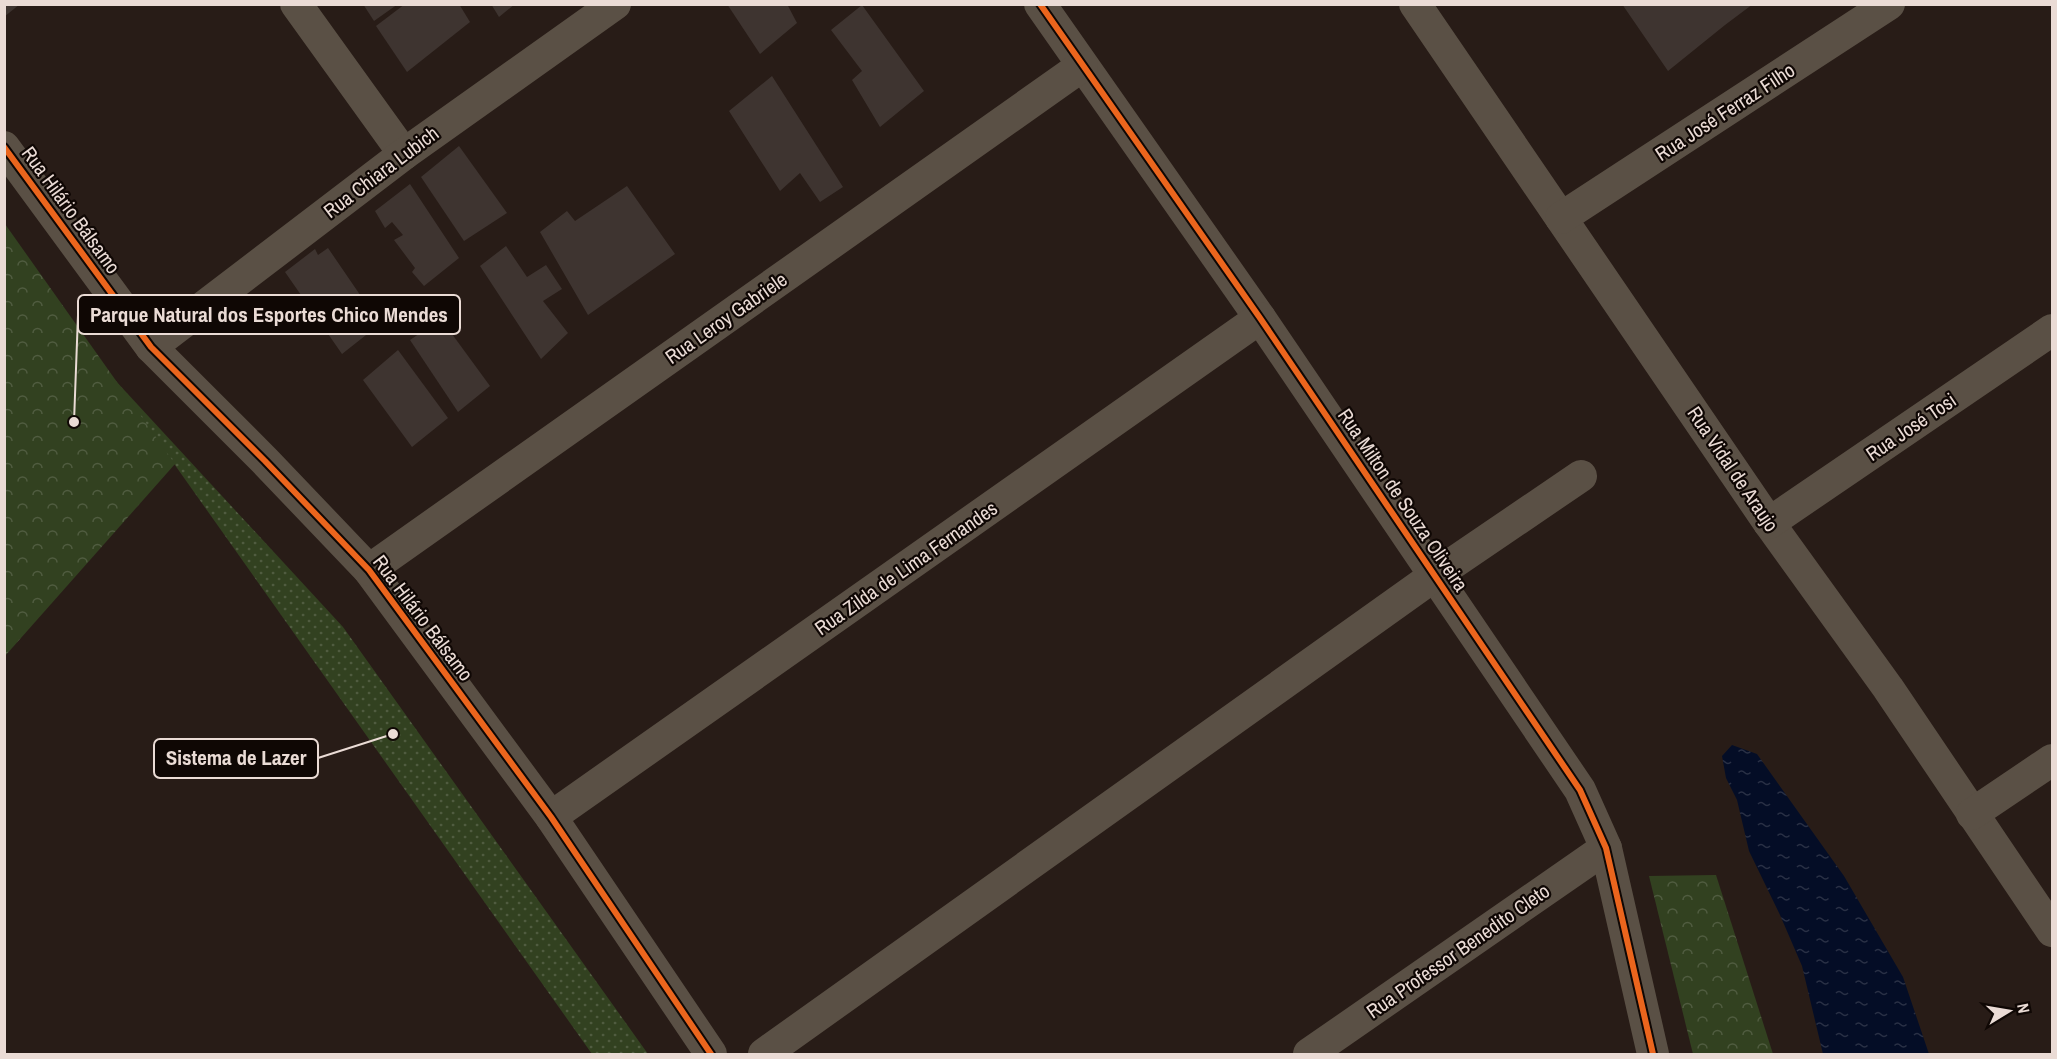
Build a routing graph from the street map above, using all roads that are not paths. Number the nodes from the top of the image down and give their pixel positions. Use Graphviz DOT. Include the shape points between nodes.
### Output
graph roads {
  1 [pos="296,4"];
  2 [pos="615,4"];
  3 [pos="1040,4"];
  4 [pos="1415,4"];
  5 [pos="1889,4"];
  6 [pos="1082,66"];
  7 [pos="4,147"];
  8 [pos="404,154"];
  9 [pos="1561,218"];
  10 [pos="1260,318"];
  11 [pos="2052,330"];
  12 [pos="152,347"];
  13 [pos="1581,476"];
  14 [pos="1769,523"];
  15 [pos="369,570"];
  16 [pos="1434,576"];
  17 [pos="2052,760"];
  18 [pos="1972,814"];
  19 [pos="551,818"];
  20 [pos="1606,848"];
  21 [pos="2052,932"];
  22 [pos="711,1054"];
  23 [pos="764,1054"];
  24 [pos="1309,1054"];
  25 [pos="1653,1054"];
  1 -- 8 [label="street"];
  2 -- 8 [label="street, Rua Chiara Lubich"];
  3 -- 6 [label="street, Rua Milton de Souza Oliveira"];
  4 -- 9 [label="street, Rua Vidal de Araujo"];
  5 -- 9 [label="street, Rua José Ferraz Filho"];
  6 -- 10 [label="street, Rua Milton de Souza Oliveira"];
  6 -- 15 [label="street, Rua Leroy Gabriele"];
  7 -- 12 [label="street, Rua Hilário Bálsamo"];
  8 -- 12 [label="street, Rua Chiara Lubich"];
  9 -- 14 [label="street, Rua Vidal de Araujo"];
  10 -- 16 [label="street, Rua Milton de Souza Oliveira"];
  10 -- 19 [label="street, Rua Zilda de Lima Fernandes"];
  11 -- 14 [label="street, Rua José Tosi"];
  12 -- 15 [label="street, Rua Hilário Bálsamo"];
  13 -- 16 [label="street"];
  14 -- 18 [label="street, Rua Vidal de Araujo" via="1888,688"];
  15 -- 19 [label="street, Rua Hilário Bálsamo"];
  16 -- 20 [label="street, Rua Milton de Souza Oliveira" via="1581,790"];
  16 -- 23 [label="street"];
  17 -- 18 [label="street"];
  18 -- 21 [label="street, Rua Vidal de Araujo"];
  19 -- 22 [label="street, Rua Hilário Bálsamo"];
  20 -- 24 [label="street, Rua Professor Benedito Cleto"];
  20 -- 25 [label="street, Rua Milton de Souza Oliveira"];
}
